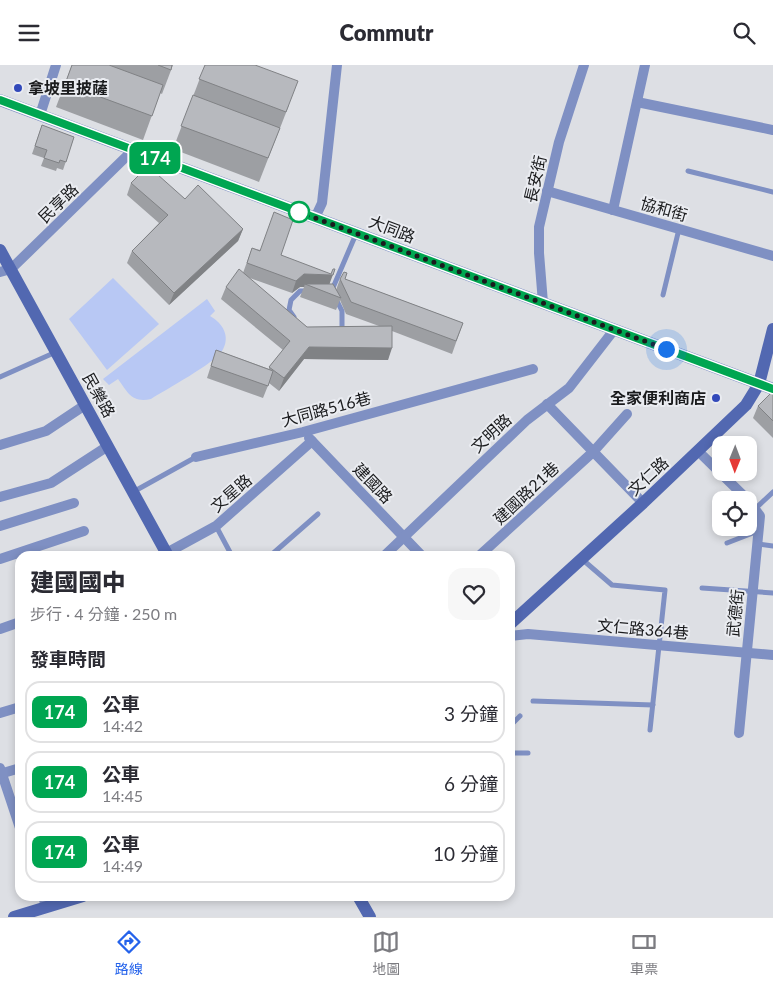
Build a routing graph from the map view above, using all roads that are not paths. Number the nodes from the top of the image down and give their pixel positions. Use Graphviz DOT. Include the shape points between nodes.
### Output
graph roads {
  1 [pos="56,65"];
  2 [pos="337,65"];
  3 [pos="584,65"];
  4 [pos="645,65"];
  5 [pos="0,100"];
  6 [pos="637,102"];
  7 [pos="40,115"];
  8 [pos="773,131"];
  9 [pos="133,150"];
  10 [pos="688,171"];
  11 [pos="547,191"];
  12 [pos="773,192"];
  13 [pos="613,210"];
  14 [pos="315,218"];
  15 [pos="679,229"];
  16 [pos="357,233"];
  17 [pos="0,250"];
  18 [pos="773,256"];
  19 [pos="5,271"];
  20 [pos="316,292"];
  21 [pos="323,292"];
  22 [pos="331,292"];
  23 [pos="663,295"];
  24 [pos="544,303"];
  25 [pos="297,321"];
  26 [pos="773,329"];
  27 [pos="614,330"];
  28 [pos="332,333"];
  29 [pos="56,352"];
  30 [pos="533,369"];
  31 [pos="0,377"];
  32 [pos="759,384"];
  33 [pos="773,389"];
  34 [pos="547,404"];
  35 [pos="86,405"];
  36 [pos="627,414"];
  37 [pos="303,431"];
  38 [pos="312,441"];
  39 [pos="0,445"];
  40 [pos="108,446"];
  41 [pos="698,451"];
  42 [pos="593,452"];
  43 [pos="196,457"];
  44 [pos="739,491"];
  45 [pos="133,492"];
  46 [pos="773,492"];
  47 [pos="0,497"];
  48 [pos="757,500"];
  49 [pos="74,503"];
  50 [pos="643,503"];
  51 [pos="757,512"];
  52 [pos="318,514"];
  53 [pos="0,526"];
  54 [pos="216,526"];
  55 [pos="84,531"];
  56 [pos="759,531"];
  57 [pos="404,537"];
  58 [pos="726,543"];
  59 [pos="758,544"];
  60 [pos="773,546"];
  61 [pos="24,551"];
  62 [pos="163,551"];
  63 [pos="172,551"];
  64 [pos="229,551"];
  65 [pos="276,551"];
  66 [pos="389,551"];
  67 [pos="417,551"];
  68 [pos="485,551"];
  69 [pos="15,554"];
  70 [pos="0,559"];
  71 [pos="582,559"];
  72 [pos="702,589"];
  73 [pos="752,591"];
  74 [pos="773,593"];
  75 [pos="515,619"];
  76 [pos="15,624"];
  77 [pos="0,629"];
  78 [pos="515,635"];
  79 [pos="659,645"];
  80 [pos="746,653"];
  81 [pos="773,655"];
  82 [pos="533,701"];
  83 [pos="653,705"];
  84 [pos="15,708"];
  85 [pos="0,713"];
  86 [pos="520,716"];
  87 [pos="515,721"];
  88 [pos="650,730"];
  89 [pos="739,733"];
  90 [pos="515,753"];
  91 [pos="528,753"];
  92 [pos="15,769"];
  93 [pos="1,771"];
  94 [pos="15,813"];
  95 [pos="361,901"];
  96 [pos="44,902"];
  97 [pos="14,917"];
  98 [pos="370,917"];
  1 -- 7 [label="street"];
  2 -- 14 [label="street" via="322,203"];
  3 -- 11 [label="street, 長安街" via="558,141"];
  4 -- 6 [label="street"];
  5 -- 7 [label="street, 大同路"];
  6 -- 8 [label="street"];
  6 -- 13 [label="street"];
  7 -- 9 [label="street, 大同路"];
  9 -- 14 [label="street, 大同路"];
  9 -- 19 [label="street, 民享路"];
  10 -- 12 [label="lane"];
  11 -- 13 [label="street, 協和街"];
  11 -- 24 [label="street, 長安街" via="539,227"];
  13 -- 15 [label="street, 協和街"];
  14 -- 16 [label="street, 大同路"];
  15 -- 18 [label="street, 協和街"];
  15 -- 23 [label="lane"];
  16 -- 22 [label="lane"];
  16 -- 24 [label="street, 大同路"];
  17 -- 19 [label="main road, 民樂路"];
  19 -- 29 [label="main road, 民樂路"];
  20 -- 25 [label="lane" via="300,291 291,300 288,310"];
  21 -- 22 [label="lane"];
  22 -- 28 [label="lane" via="339,304 343,320 342,329"];
  24 -- 27 [label="street, 大同路"];
  26 -- 32 [label="main road, 文仁路"];
  27 -- 32 [label="street, 大同路"];
  27 -- 34 [label="street, 文明路" via="569,388"];
  29 -- 31 [label="lane"];
  29 -- 35 [label="main road, 民樂路"];
  30 -- 37 [label="street, 大同路516巷"];
  32 -- 33 [label="street, 大同路"];
  32 -- 41 [label="main road, 文仁路" via="746,405"];
  34 -- 42 [label="street"];
  34 -- 57 [label="street, 文明路"];
  35 -- 39 [label="street" via="46,431"];
  35 -- 40 [label="main road, 民樂路"];
  36 -- 42 [label="street, 建國路21巷"];
  37 -- 38 [label="street, 建國路"];
  37 -- 43 [label="street, 大同路516巷"];
  38 -- 54 [label="street, 文星路"];
  38 -- 57 [label="street, 建國路"];
  40 -- 45 [label="main road, 民樂路"];
  40 -- 47 [label="street" via="51,483"];
  41 -- 44 [label="street"];
  41 -- 50 [label="main road, 文仁路"];
  42 -- 50 [label="street"];
  42 -- 68 [label="street, 建國路21巷"];
  43 -- 45 [label="lane, 大同路516巷"];
  45 -- 62 [label="main road, 民樂路"];
  46 -- 48 [label="lane"];
  49 -- 53 [label="street"];
  50 -- 71 [label="main road, 文仁路"];
  51 -- 56 [label="street, 武德街" via="760,516"];
  52 -- 65 [label="lane"];
  54 -- 63 [label="street, 文星路"];
  54 -- 64 [label="lane"];
  55 -- 61 [label="street"];
  56 -- 58 [label="lane"];
  56 -- 59 [label="street, 武德街"];
  57 -- 66 [label="street, 文明路"];
  57 -- 67 [label="street, 建國路"];
  59 -- 60 [label="lane"];
  59 -- 73 [label="street, 武德街"];
  69 -- 70 [label="street"];
  71 -- 75 [label="main road, 文仁路"];
  71 -- 79 [label="lane" via="612,585 665,590"];
  72 -- 73 [label="lane"];
  73 -- 74 [label="lane"];
  73 -- 80 [label="street, 武德街"];
  76 -- 77 [label="street"];
  78 -- 79 [label="street, 文仁路364巷"];
  79 -- 80 [label="street, 文仁路364巷"];
  79 -- 83 [label="lane"];
  80 -- 81 [label="street, 文仁路364巷"];
  80 -- 89 [label="street, 武德街"];
  82 -- 83 [label="lane"];
  83 -- 88 [label="lane"];
  84 -- 85 [label="street"];
  86 -- 87 [label="lane"];
  90 -- 91 [label="lane"];
  92 -- 93 [label="street"];
  93 -- 94 [label="street"];
  95 -- 98 [label="main road"];
  96 -- 97 [label="main road"];
}
